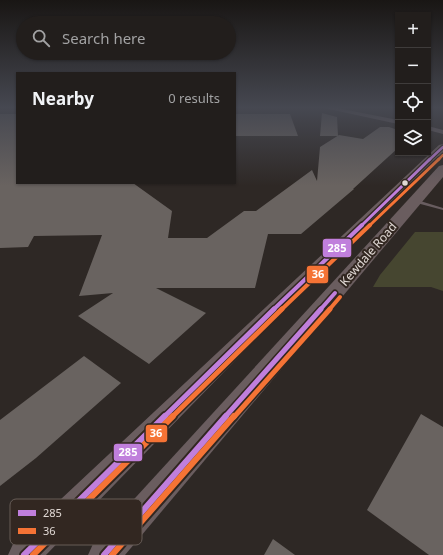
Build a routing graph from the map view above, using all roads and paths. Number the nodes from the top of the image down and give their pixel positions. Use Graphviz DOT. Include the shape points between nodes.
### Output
graph roads {
  1 [pos="443,147"];
  2 [pos="443,169"];
  3 [pos="394,194"];
  4 [pos="415,201"];
  5 [pos="443,209"];
  6 [pos="81,499"];
  7 [pos="142,512"];
  8 [pos="34,545"];
  9 [pos="113,545"];
  10 [pos="24,555"];
  11 [pos="104,555"];
  1 -- 3 [label="main road, Kewdale Road"];
  2 -- 4 [label="main road, Kewdale Road"];
  3 -- 4 [label="main road"];
  3 -- 6 [label="main road, Kewdale Road"];
  4 -- 5 [label="lane"];
  4 -- 7 [label="main road, Kewdale Road"];
  8 -- 10 [label="main road, Kewdale Road"];
  9 -- 11 [label="main road, Kewdale Road"];
}
